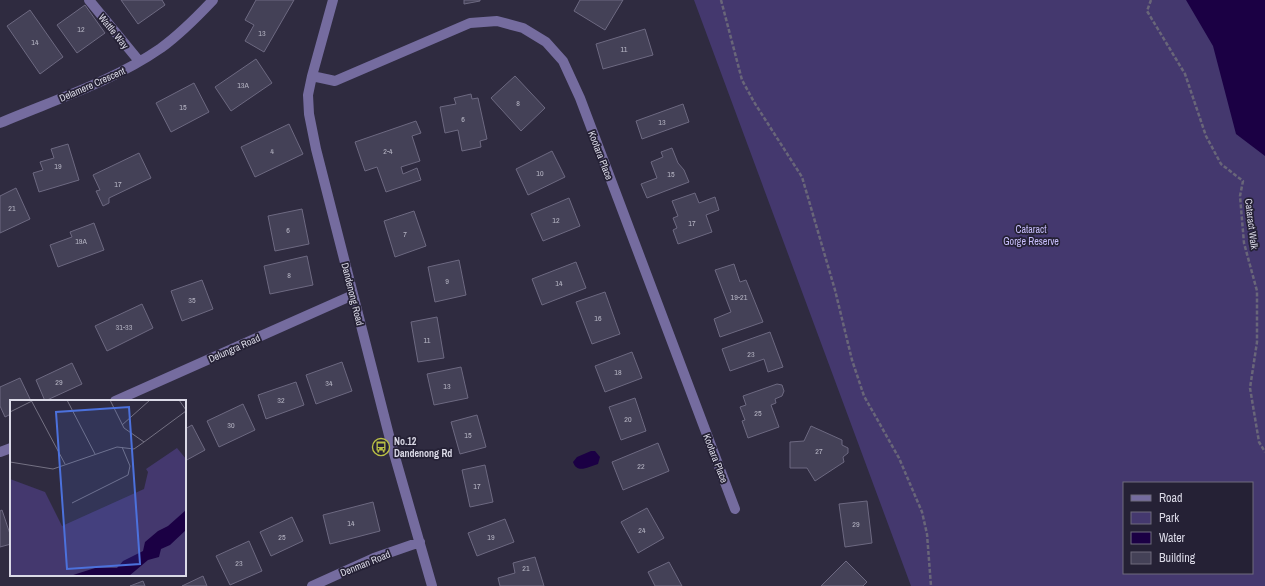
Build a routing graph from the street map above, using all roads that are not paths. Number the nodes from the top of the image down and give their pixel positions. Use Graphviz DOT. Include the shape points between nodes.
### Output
graph roads {
  1 [pos="89,0"];
  2 [pos="213,0"];
  3 [pos="332,0"];
  4 [pos="139,61"];
  5 [pos="312,76"];
  6 [pos="0,122"];
  7 [pos="353,295"];
  8 [pos="117,400"];
  9 [pos="10,448"];
  10 [pos="0,452"];
  11 [pos="736,509"];
  12 [pos="420,542"];
  13 [pos="312,586"];
  14 [pos="432,586"];
  1 -- 4 [label="street, Wattle Way"];
  2 -- 4 [label="street, Delamere Crescent" via="162,47"];
  3 -- 5 [label="street, Dandenong Road"];
  4 -- 6 [label="street, Delamere Crescent" via="117,74"];
  5 -- 7 [label="street, Dandenong Road" via="308,95 309,114"];
  5 -- 11 [label="street, Kootara Place" via="335,81 470,23 497,21 523,28 546,42 563,60 580,98"];
  7 -- 8 [label="street, Delungra Road"];
  7 -- 12 [label="street, Dandenong Road" via="391,444"];
  9 -- 10 [label="street"];
  12 -- 13 [label="street, Denman Road" via="374,558"];
  12 -- 14 [label="street, Dandenong Road"];
}
